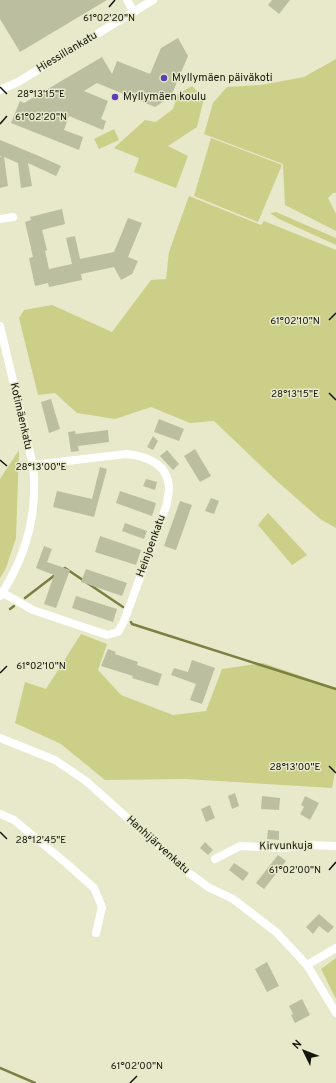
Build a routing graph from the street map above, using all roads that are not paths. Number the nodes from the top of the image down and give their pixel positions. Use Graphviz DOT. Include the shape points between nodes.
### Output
graph roads {
  1 [pos="127,0"];
  2 [pos="153,0"];
  3 [pos="134,12"];
  4 [pos="0,90"];
  5 [pos="13,217"];
  6 [pos="0,219"];
  7 [pos="0,326"];
  8 [pos="33,465"];
  9 [pos="1,595"];
  10 [pos="0,738"];
  11 [pos="0,814"];
  12 [pos="336,846"];
  13 [pos="215,860"];
  14 [pos="96,933"];
  15 [pos="336,948"];
  16 [pos="307,964"];
  17 [pos="336,1013"];
  1 -- 3 [label="street"];
  2 -- 3 [label="street, Hiessillankatu"];
  3 -- 4 [label="street, Hiessillankatu" via="18,82"];
  5 -- 6 [label="street"];
  7 -- 8 [label="street, Kotimäenkatu"];
  8 -- 9 [label="street, Kotimäenkatu" via="35,485 29,534 19,561"];
  8 -- 9 [label="street, Heinjoenkatu" via="126,454 141,455 162,468 169,487 167,504 118,632 107,635 33,610"];
  10 -- 16 [label="street, Hanhijärvenkatu" via="55,760 86,781 189,873 208,887 233,899 276,932"];
  11 -- 14 [label="street" via="14,820 94,888 102,908"];
  12 -- 13 [label="street, Kirvunkuja" via="240,846"];
  15 -- 16 [label="street"];
  16 -- 17 [label="street, Hanhijärvenkatu"];
}
